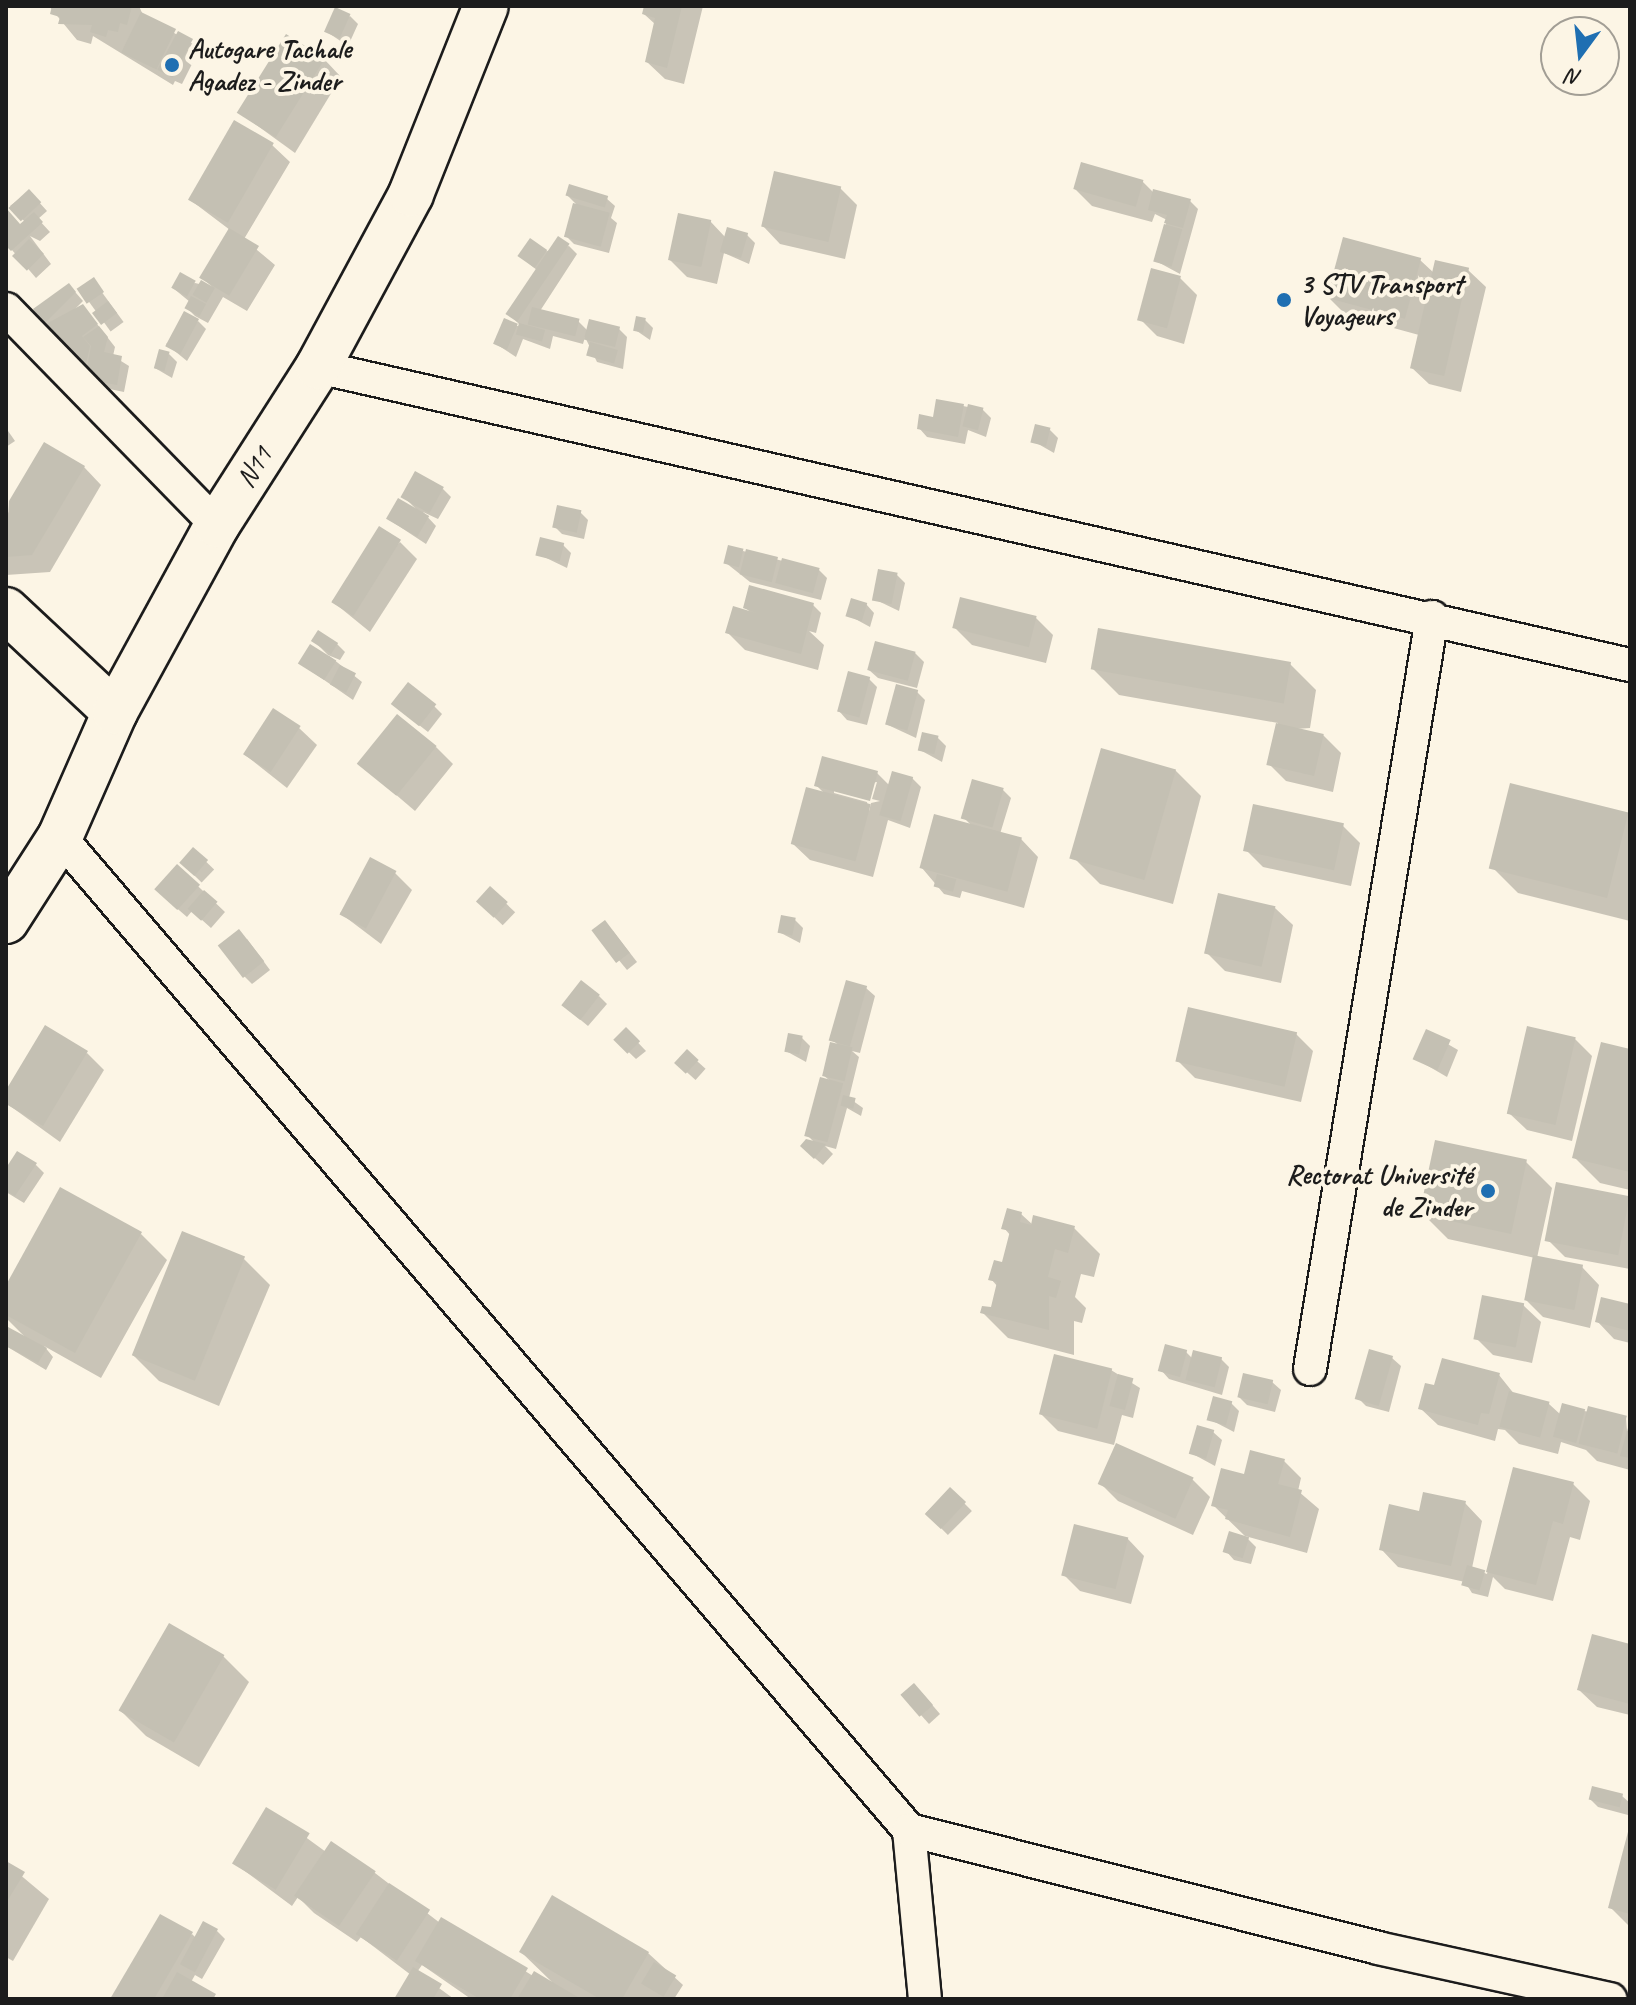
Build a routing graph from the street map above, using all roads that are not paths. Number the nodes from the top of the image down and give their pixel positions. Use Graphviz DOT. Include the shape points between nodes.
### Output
graph roads {
  1 [pos="486,6"];
  2 [pos="6,309"];
  3 [pos="318,367"];
  4 [pos="217,525"];
  5 [pos="6,610"];
  6 [pos="1432,617"];
  7 [pos="1630,665"];
  8 [pos="115,712"];
  9 [pos="60,837"];
  10 [pos="6,921"];
  11 [pos="1310,1369"];
  12 [pos="909,1830"];
  13 [pos="925,1999"];
  14 [pos="1610,1999"];
  1 -- 3 [label="main road, N11" via="411,194"];
  2 -- 4 [label="street"];
  3 -- 4 [label="main road, N11"];
  3 -- 6 [label="street"];
  4 -- 8 [label="main road, N11"];
  5 -- 8 [label="main road"];
  6 -- 7 [label="street"];
  6 -- 11 [label="street"];
  8 -- 9 [label="main road, N11"];
  9 -- 10 [label="main road, N11"];
  9 -- 12 [label="street"];
  12 -- 13 [label="street"];
  12 -- 14 [label="street" via="1378,1948"];
}
